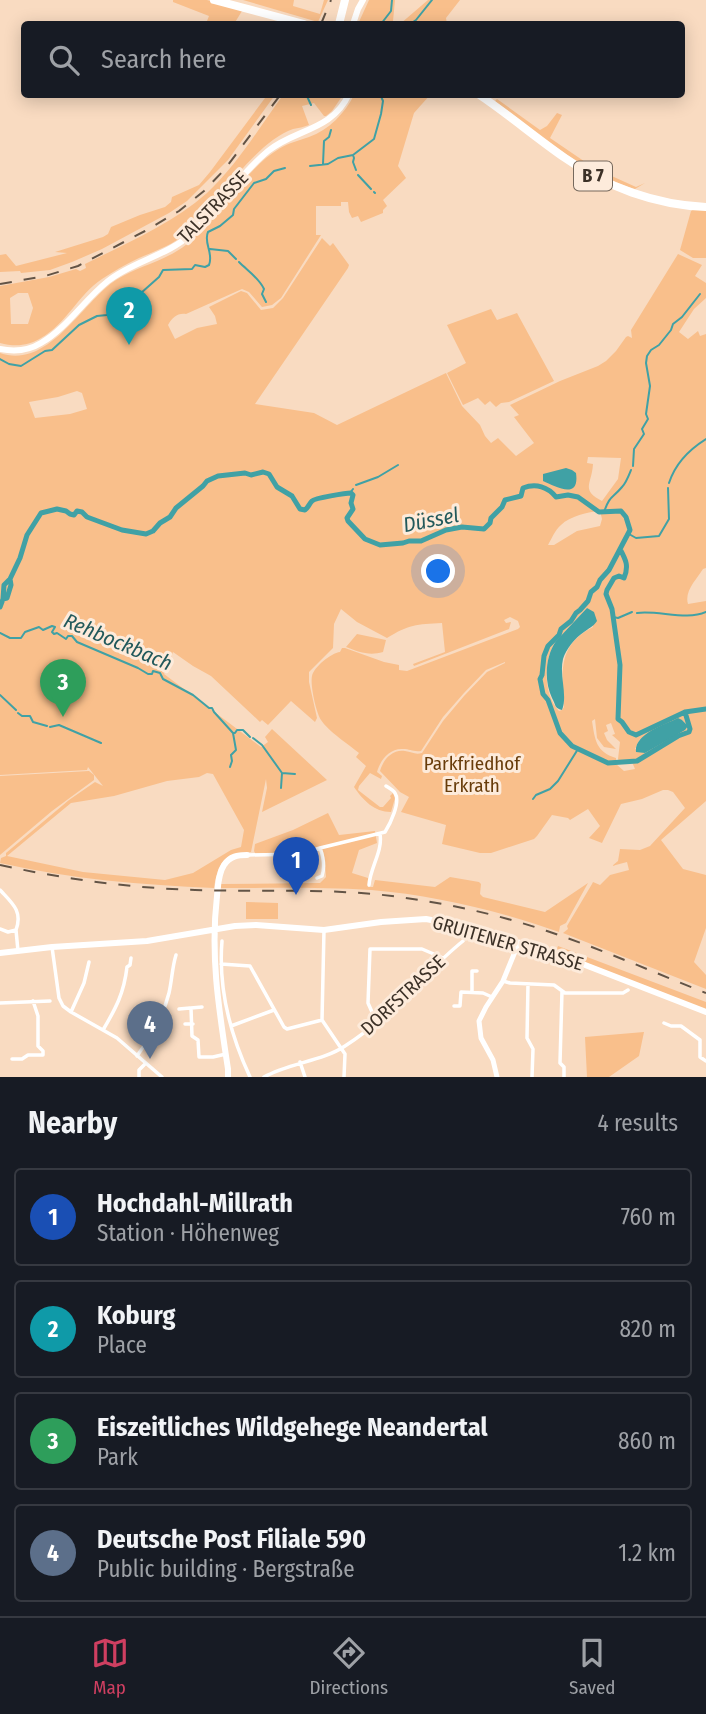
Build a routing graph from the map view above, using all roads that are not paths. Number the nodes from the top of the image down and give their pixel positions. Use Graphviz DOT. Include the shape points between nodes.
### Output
graph roads {
  1 [pos="214,0"];
  2 [pos="345,0"];
  3 [pos="363,0"];
  4 [pos="293,21"];
  5 [pos="340,21"];
  6 [pos="354,21"];
  7 [pos="347,98"];
  8 [pos="483,98"];
  9 [pos="706,207"];
  10 [pos="0,349"];
  11 [pos="386,786"];
  12 [pos="380,834"];
  13 [pos="320,848"];
  14 [pos="247,855"];
  15 [pos="317,878"];
  16 [pos="369,885"];
  17 [pos="0,890"];
  18 [pos="215,915"];
  19 [pos="235,926"];
  20 [pos="0,929"];
  21 [pos="214,929"];
  22 [pos="16,930"];
  23 [pos="324,930"];
  24 [pos="193,934"];
  25 [pos="222,941"];
  26 [pos="463,941"];
  27 [pos="213,942"];
  28 [pos="519,942"];
  29 [pos="52,947"];
  30 [pos="18,951"];
  31 [pos="0,953"];
  32 [pos="176,955"];
  33 [pos="131,958"];
  34 [pos="443,958"];
  35 [pos="89,962"];
  36 [pos="220,964"];
  37 [pos="477,971"];
  38 [pos="503,981"];
  39 [pos="528,984"];
  40 [pos="628,990"];
  41 [pos="562,991"];
  42 [pos="472,992"];
  43 [pos="492,997"];
  44 [pos="33,1001"];
  45 [pos="50,1001"];
  46 [pos="0,1003"];
  47 [pos="454,1006"];
  48 [pos="202,1007"];
  49 [pos="191,1008"];
  50 [pos="178,1009"];
  51 [pos="274,1010"];
  52 [pos="706,1012"];
  53 [pos="71,1013"];
  54 [pos="321,1020"];
  55 [pos="379,1021"];
  56 [pos="664,1023"];
  57 [pos="185,1024"];
  58 [pos="193,1024"];
  59 [pos="230,1026"];
  60 [pos="103,1030"];
  61 [pos="342,1048"];
  62 [pos="226,1054"];
  63 [pos="137,1056"];
  64 [pos="12,1059"];
  65 [pos="706,1061"];
  66 [pos="300,1062"];
  67 [pos="145,1064"];
  68 [pos="229,1074"];
  69 [pos="139,1077"];
  70 [pos="162,1077"];
  71 [pos="250,1077"];
  72 [pos="264,1077"];
  73 [pos="305,1077"];
  74 [pos="344,1077"];
  75 [pos="497,1077"];
  76 [pos="532,1077"];
  77 [pos="564,1077"];
  1 -- 4 [label="main road"];
  2 -- 5 [label="main road"];
  3 -- 6 [label="main road"];
  7 -- 10 [label="main road, TALSTRASSE" via="330,119 267,152 183,241 109,280 40,344 20,351"];
  8 -- 9 [label="main road, B 7" via="597,178 659,201"];
  11 -- 12 [label="street" via="397,801 386,831"];
  12 -- 13 [label="street"];
  12 -- 16 [label="street"];
  13 -- 14 [label="street" via="300,854"];
  13 -- 15 [label="street" via="323,872"];
  14 -- 18 [label="main road" via="234,856 222,867"];
  17 -- 22 [label="street" via="18,911"];
  18 -- 19 [label="main road"];
  18 -- 21 [label="main road"];
  19 -- 21 [label="main road, GRUITENER STRASSE"];
  19 -- 23 [label="main road, GRUITENER STRASSE"];
  20 -- 22 [label="street"];
  21 -- 24 [label="main road, GRUITENER STRASSE"];
  21 -- 27 [label="main road"];
  22 -- 30 [label="street"];
  23 -- 28 [label="main road, GRUITENER STRASSE" via="426,919"];
  23 -- 54 [label="street"];
  24 -- 27 [label="main road"];
  24 -- 29 [label="main road, GRUITENER STRASSE"];
  25 -- 36 [label="street"];
  26 -- 34 [label="street, DORFSTRASSE"];
  27 -- 62 [label="main road"];
  28 -- 38 [label="street"];
  28 -- 52 [label="main road, GRUITENER STRASSE"];
  29 -- 30 [label="main road, GRUITENER STRASSE"];
  29 -- 53 [label="street" via="59,998"];
  30 -- 31 [label="main road, GRUITENER STRASSE"];
  32 -- 63 [label="street" via="164,1010"];
  33 -- 60 [label="street" via="120,1001"];
  34 -- 55 [label="street, DORFSTRASSE"];
  34 -- 55 [label="street" via="422,948 370,949 368,1003"];
  35 -- 53 [label="street"];
  36 -- 51 [label="street" via="250,966"];
  36 -- 59 [label="street"];
  37 -- 42 [label="street" via="472,971"];
  38 -- 39 [label="street"];
  38 -- 43 [label="street"];
  39 -- 41 [label="street" via="554,985"];
  39 -- 76 [label="street"];
  40 -- 41 [label="street"];
  41 -- 77 [label="street" via="560,1063"];
  42 -- 43 [label="street"];
  42 -- 47 [label="street" via="461,992 460,1006"];
  43 -- 75 [label="street" via="479,1028"];
  44 -- 45 [label="street"];
  44 -- 46 [label="street"];
  44 -- 64 [label="street" via="38,1046 46,1053"];
  48 -- 49 [label="street"];
  49 -- 50 [label="street"];
  49 -- 58 [label="street"];
  51 -- 54 [label="street" via="286,1029"];
  51 -- 59 [label="street"];
  53 -- 60 [label="street"];
  54 -- 61 [label="street"];
  55 -- 61 [label="street, DORFSTRASSE"];
  56 -- 65 [label="street" via="681,1026 700,1040 700,1058"];
  57 -- 58 [label="street"];
  58 -- 62 [label="street" via="199,1057"];
  59 -- 71 [label="street"];
  60 -- 63 [label="street"];
  61 -- 66 [label="street, DORFSTRASSE"];
  61 -- 74 [label="street"];
  62 -- 68 [label="main road"];
  63 -- 67 [label="street"];
  66 -- 72 [label="street, DORFSTRASSE"];
  66 -- 73 [label="street"];
  67 -- 69 [label="street"];
  67 -- 70 [label="street"];
}
